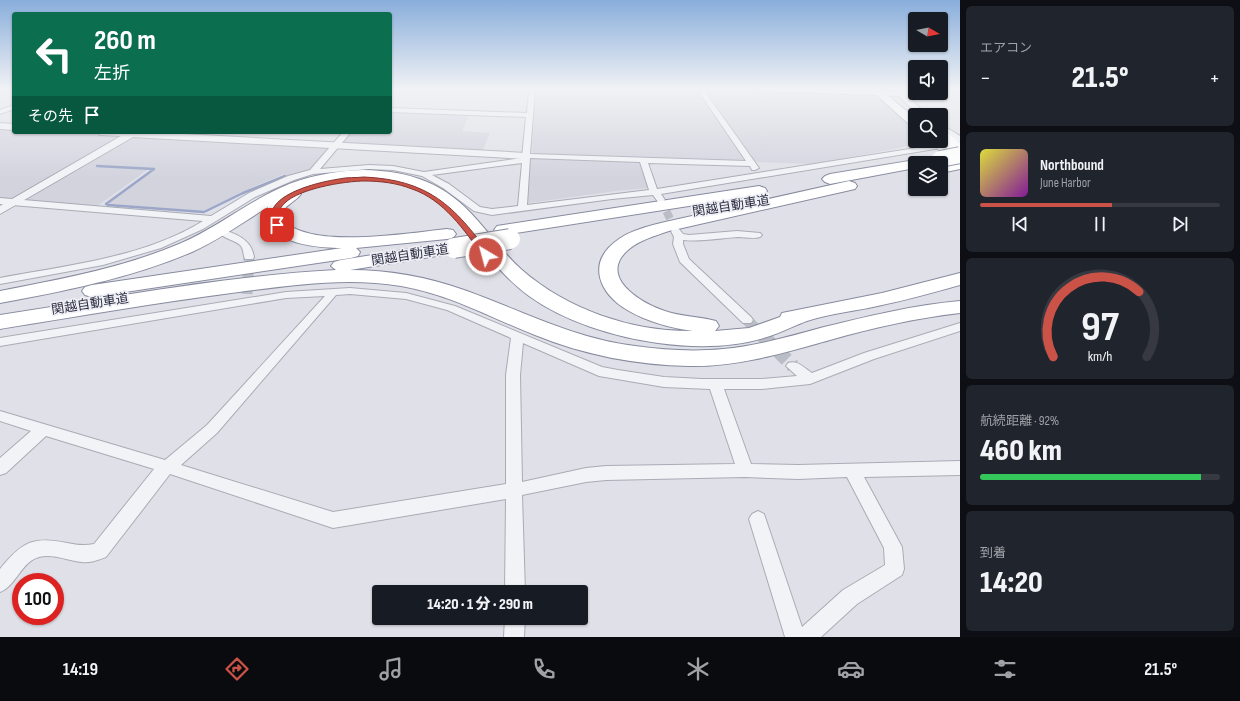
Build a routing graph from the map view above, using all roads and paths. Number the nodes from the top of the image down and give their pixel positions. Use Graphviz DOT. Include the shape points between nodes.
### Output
graph roads {
  1 [pos="530,119"];
  2 [pos="721,119"];
  3 [pos="0,126"];
  4 [pos="12,127"];
  5 [pos="948,132"];
  6 [pos="130,134"];
  7 [pos="149,134"];
  8 [pos="345,134"];
  9 [pos="960,140"];
  10 [pos="336,145"];
  11 [pos="960,149"];
  12 [pos="960,152"];
  13 [pos="945,153"];
  14 [pos="960,155"];
  15 [pos="526,158"];
  16 [pos="643,161"];
  17 [pos="752,164"];
  18 [pos="908,165"];
  19 [pos="313,172"];
  20 [pos="424,174"];
  21 [pos="908,175"];
  22 [pos="760,176"];
  23 [pos="849,186"];
  24 [pos="656,192"];
  25 [pos="0,201"];
  26 [pos="15,202"];
  27 [pos="669,202"];
  28 [pos="522,208"];
  29 [pos="0,211"];
  30 [pos="213,219"];
  31 [pos="200,227"];
  32 [pos="210,230"];
  33 [pos="504,232"];
  34 [pos="226,234"];
  35 [pos="757,235"];
  36 [pos="450,240"];
  37 [pos="249,257"];
  38 [pos="960,279"];
  39 [pos="0,281"];
  40 [pos="960,289"];
  41 [pos="330,292"];
  42 [pos="0,297"];
  43 [pos="960,298"];
  44 [pos="883,299"];
  45 [pos="0,305"];
  46 [pos="960,307"];
  47 [pos="906,315"];
  48 [pos="803,316"];
  49 [pos="0,318"];
  50 [pos="747,320"];
  51 [pos="0,322"];
  52 [pos="960,327"];
  53 [pos="825,334"];
  54 [pos="517,336"];
  55 [pos="0,342"];
  56 [pos="793,366"];
  57 [pos="810,379"];
  58 [pos="715,384"];
  59 [pos="0,416"];
  60 [pos="43,429"];
  61 [pos="168,467"];
  62 [pos="0,468"];
  63 [pos="960,468"];
  64 [pos="745,470"];
  65 [pos="852,471"];
  66 [pos="515,490"];
  67 [pos="758,519"];
  68 [pos="0,583"];
  69 [pos="515,585"];
  70 [pos="515,625"];
  71 [pos="514,637"];
  72 [pos="795,637"];
  73 [pos="806,637"];
  1 -- 15 [label="street"];
  2 -- 17 [label="street"];
  3 -- 4 [label="street"];
  5 -- 9 [label="street"];
  6 -- 26 [label="street"];
  7 -- 10 [label="street"];
  8 -- 10 [label="street"];
  10 -- 15 [label="street"];
  10 -- 19 [label="street"];
  11 -- 13 [label="highway"];
  12 -- 13 [label="main road"];
  13 -- 14 [label="highway, bridge"];
  13 -- 22 [label="street"];
  15 -- 16 [label="street"];
  15 -- 20 [label="street"];
  15 -- 28 [label="street"];
  16 -- 17 [label="street"];
  16 -- 24 [label="street" via="652,188"];
  17 -- 22 [label="street"];
  18 -- 27 [label="highway, 関越自動車道"];
  19 -- 20 [label="street" via="369,167 393,168"];
  19 -- 30 [label="street" via="272,185"];
  20 -- 28 [label="street" via="446,186 477,209 492,212"];
  21 -- 23 [label="highway, 関越自動車道"];
  22 -- 24 [label="street"];
  23 -- 33 [label="highway, 関越自動車道" via="684,213"];
  23 -- 48 [label="highway" via="651,231 631,240 610,259 609,279 624,298 654,315 673,321 694,325 728,326"];
  24 -- 27 [label="street"];
  24 -- 28 [label="street"];
  25 -- 26 [label="street"];
  26 -- 29 [label="street"];
  26 -- 30 [label="street"];
  27 -- 33 [label="highway, 関越自動車道"];
  30 -- 31 [label="street"];
  31 -- 32 [label="street"];
  31 -- 39 [label="street" via="157,246 103,262"];
  33 -- 36 [label="highway, 関越自動車道, bridge"];
  34 -- 37 [label="street" via="246,244"];
  35 -- 50 [label="street" via="744,233 691,239 677,234 684,260"];
  36 -- 45 [label="highway, 関越自動車道"];
  36 -- 49 [label="highway, 関越自動車道"];
  36 -- 53 [label="highway" via="318,241 292,235 283,230 274,219 274,212 290,196 325,183 364,179 398,182 423,191 449,209 496,267 519,290 553,311 591,328 651,343 691,346 756,344"];
  38 -- 44 [label="highway"];
  40 -- 44 [label="highway"];
  41 -- 54 [label="street" via="406,296 452,308"];
  41 -- 55 [label="street" via="247,298"];
  41 -- 61 [label="street" via="331,296 212,429"];
  42 -- 48 [label="highway" via="139,265 207,237 275,197 299,186 338,176 364,174 417,182 437,192 456,206 505,264 529,286 560,306 601,323 644,333 677,337 727,337 763,331"];
  43 -- 47 [label="highway"];
  44 -- 48 [label="highway"];
  46 -- 47 [label="highway"];
  47 -- 53 [label="highway"];
  51 -- 53 [label="highway" via="264,283 356,276 400,280 437,288 574,341 631,353 692,358 721,357 769,350"];
  52 -- 57 [label="street" via="869,356"];
  54 -- 58 [label="street" via="593,368 618,375 664,382"];
  54 -- 66 [label="street" via="513,383"];
  56 -- 57 [label="street"];
  57 -- 58 [label="street" via="761,384"];
  58 -- 64 [label="street"];
  59 -- 60 [label="street"];
  60 -- 61 [label="street"];
  60 -- 62 [label="street"];
  61 -- 66 [label="street" via="333,520"];
  61 -- 68 [label="street" via="160,473 100,551 89,555 39,547 24,556"];
  63 -- 65 [label="street"];
  64 -- 65 [label="street"];
  64 -- 66 [label="street" via="606,473"];
  65 -- 73 [label="street" via="893,547 895,569 850,597"];
  66 -- 69 [label="street"];
  67 -- 72 [label="street"];
  70 -- 71 [label="street"];
}
